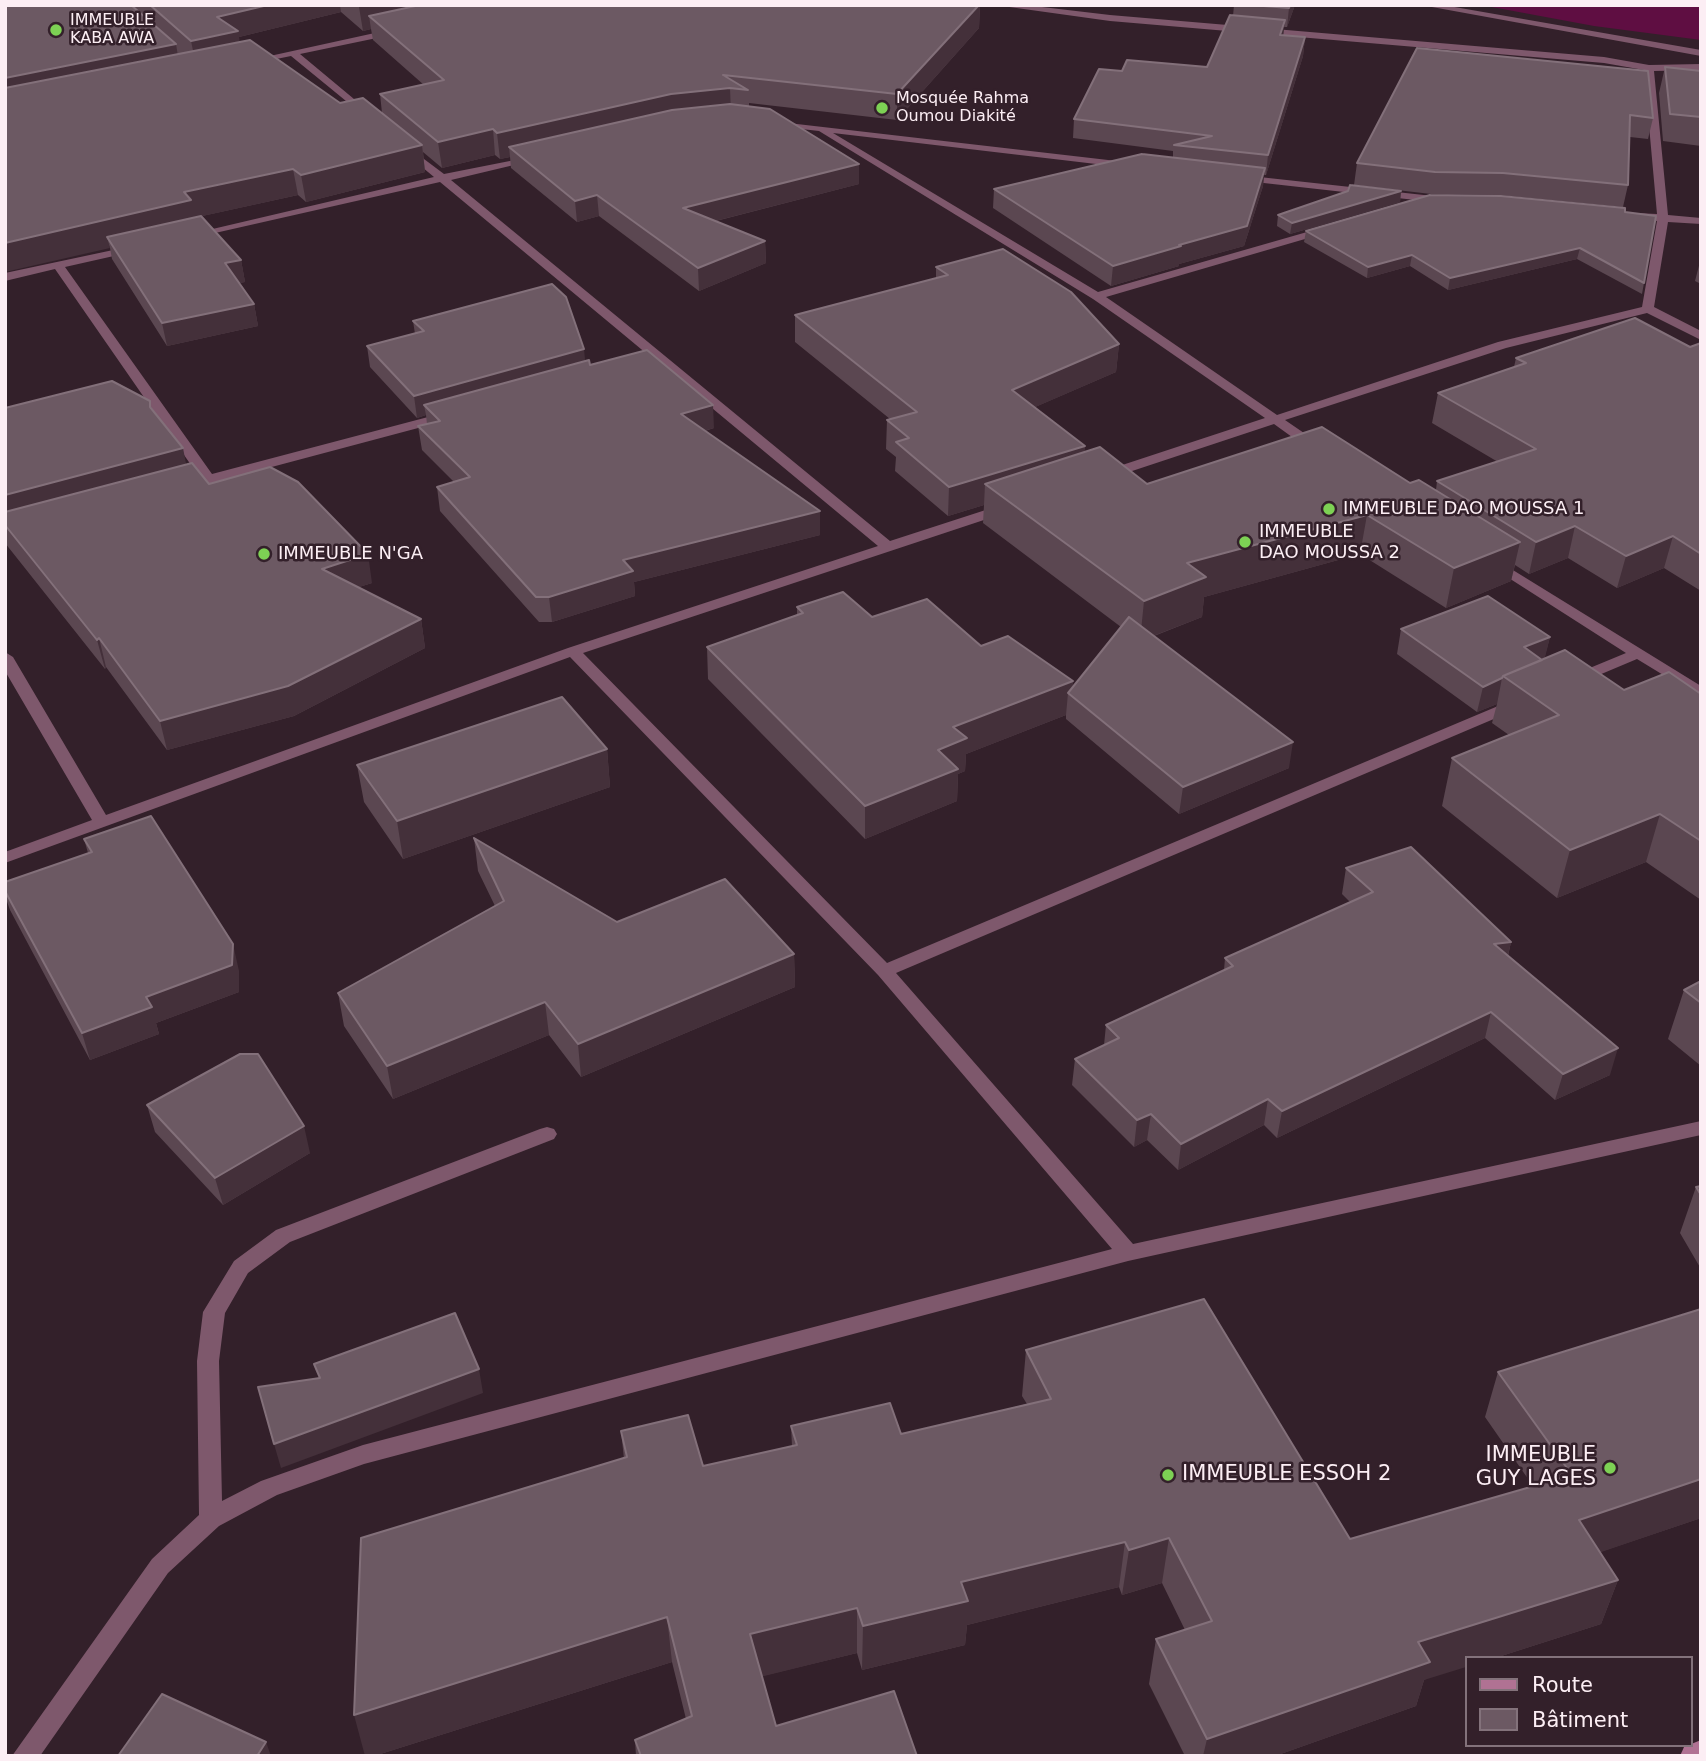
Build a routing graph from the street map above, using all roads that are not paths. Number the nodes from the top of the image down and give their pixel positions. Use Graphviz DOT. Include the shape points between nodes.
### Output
graph roads {
  1 [pos="999,5"];
  2 [pos="1425,5"];
  3 [pos="399,30"];
  4 [pos="293,53"];
  5 [pos="1701,53"];
  6 [pos="243,62"];
  7 [pos="1701,67"];
  8 [pos="1648,68"];
  9 [pos="760,121"];
  10 [pos="818,128"];
  11 [pos="538,157"];
  12 [pos="1145,166"];
  13 [pos="1227,176"];
  14 [pos="443,179"];
  15 [pos="1432,200"];
  16 [pos="1459,200"];
  17 [pos="1405,207"];
  18 [pos="1622,215"];
  19 [pos="1663,219"];
  20 [pos="1701,221"];
  21 [pos="1338,227"];
  22 [pos="177,239"];
  23 [pos="138,247"];
  24 [pos="58,265"];
  25 [pos="5,277"];
  26 [pos="1097,296"];
  27 [pos="1648,309"];
  28 [pos="1701,336"];
  29 [pos="458,413"];
  30 [pos="1274,421"];
  31 [pos="1332,458"];
  32 [pos="1094,479"];
  33 [pos="208,480"];
  34 [pos="170,490"];
  35 [pos="1016,504"];
  36 [pos="887,546"];
  37 [pos="1484,556"];
  38 [pos="573,652"];
  39 [pos="1636,654"];
  40 [pos="5,657"];
  41 [pos="1559,686"];
  42 [pos="1701,693"];
  43 [pos="1534,697"];
  44 [pos="103,824"];
  45 [pos="5,858"];
  46 [pos="884,971"];
  47 [pos="1701,1128"];
  48 [pos="547,1134"];
  49 [pos="1128,1253"];
  50 [pos="211,1519"];
  51 [pos="1701,1752"];
  52 [pos="24,1756"];
  53 [pos="1693,1756"];
  1 -- 8 [label="street" via="1604,60"];
  2 -- 5 [label="street"];
  3 -- 4 [label="street"];
  4 -- 6 [label="street"];
  4 -- 14 [label="street"];
  7 -- 8 [label="street"];
  8 -- 19 [label="street"];
  9 -- 10 [label="street"];
  10 -- 12 [label="street"];
  10 -- 26 [label="street"];
  11 -- 14 [label="street"];
  13 -- 15 [label="street"];
  14 -- 22 [label="street"];
  14 -- 36 [label="street" via="649,358"];
  15 -- 16 [label="street"];
  15 -- 17 [label="street"];
  18 -- 19 [label="street"];
  19 -- 20 [label="street"];
  19 -- 27 [label="street"];
  21 -- 26 [label="street"];
  23 -- 24 [label="street"];
  24 -- 25 [label="street"];
  24 -- 33 [label="street"];
  26 -- 30 [label="street"];
  27 -- 28 [label="street"];
  27 -- 30 [label="street" via="1502,345"];
  29 -- 33 [label="street"];
  30 -- 31 [label="street"];
  30 -- 32 [label="street"];
  33 -- 34 [label="street"];
  35 -- 36 [label="street"];
  36 -- 38 [label="street"];
  37 -- 39 [label="street"];
  38 -- 44 [label="street"];
  38 -- 46 [label="street"];
  39 -- 41 [label="street"];
  39 -- 42 [label="street"];
  40 -- 44 [label="street"];
  43 -- 46 [label="street"];
  44 -- 45 [label="street"];
  46 -- 49 [label="street"];
  47 -- 49 [label="street"];
  48 -- 50 [label="street" via="283,1236 241,1267 214,1312 208,1361"];
  49 -- 50 [label="street" via="363,1455 269,1488"];
  50 -- 52 [label="street" via="160,1566"];
  51 -- 53 [label="street"];
}
